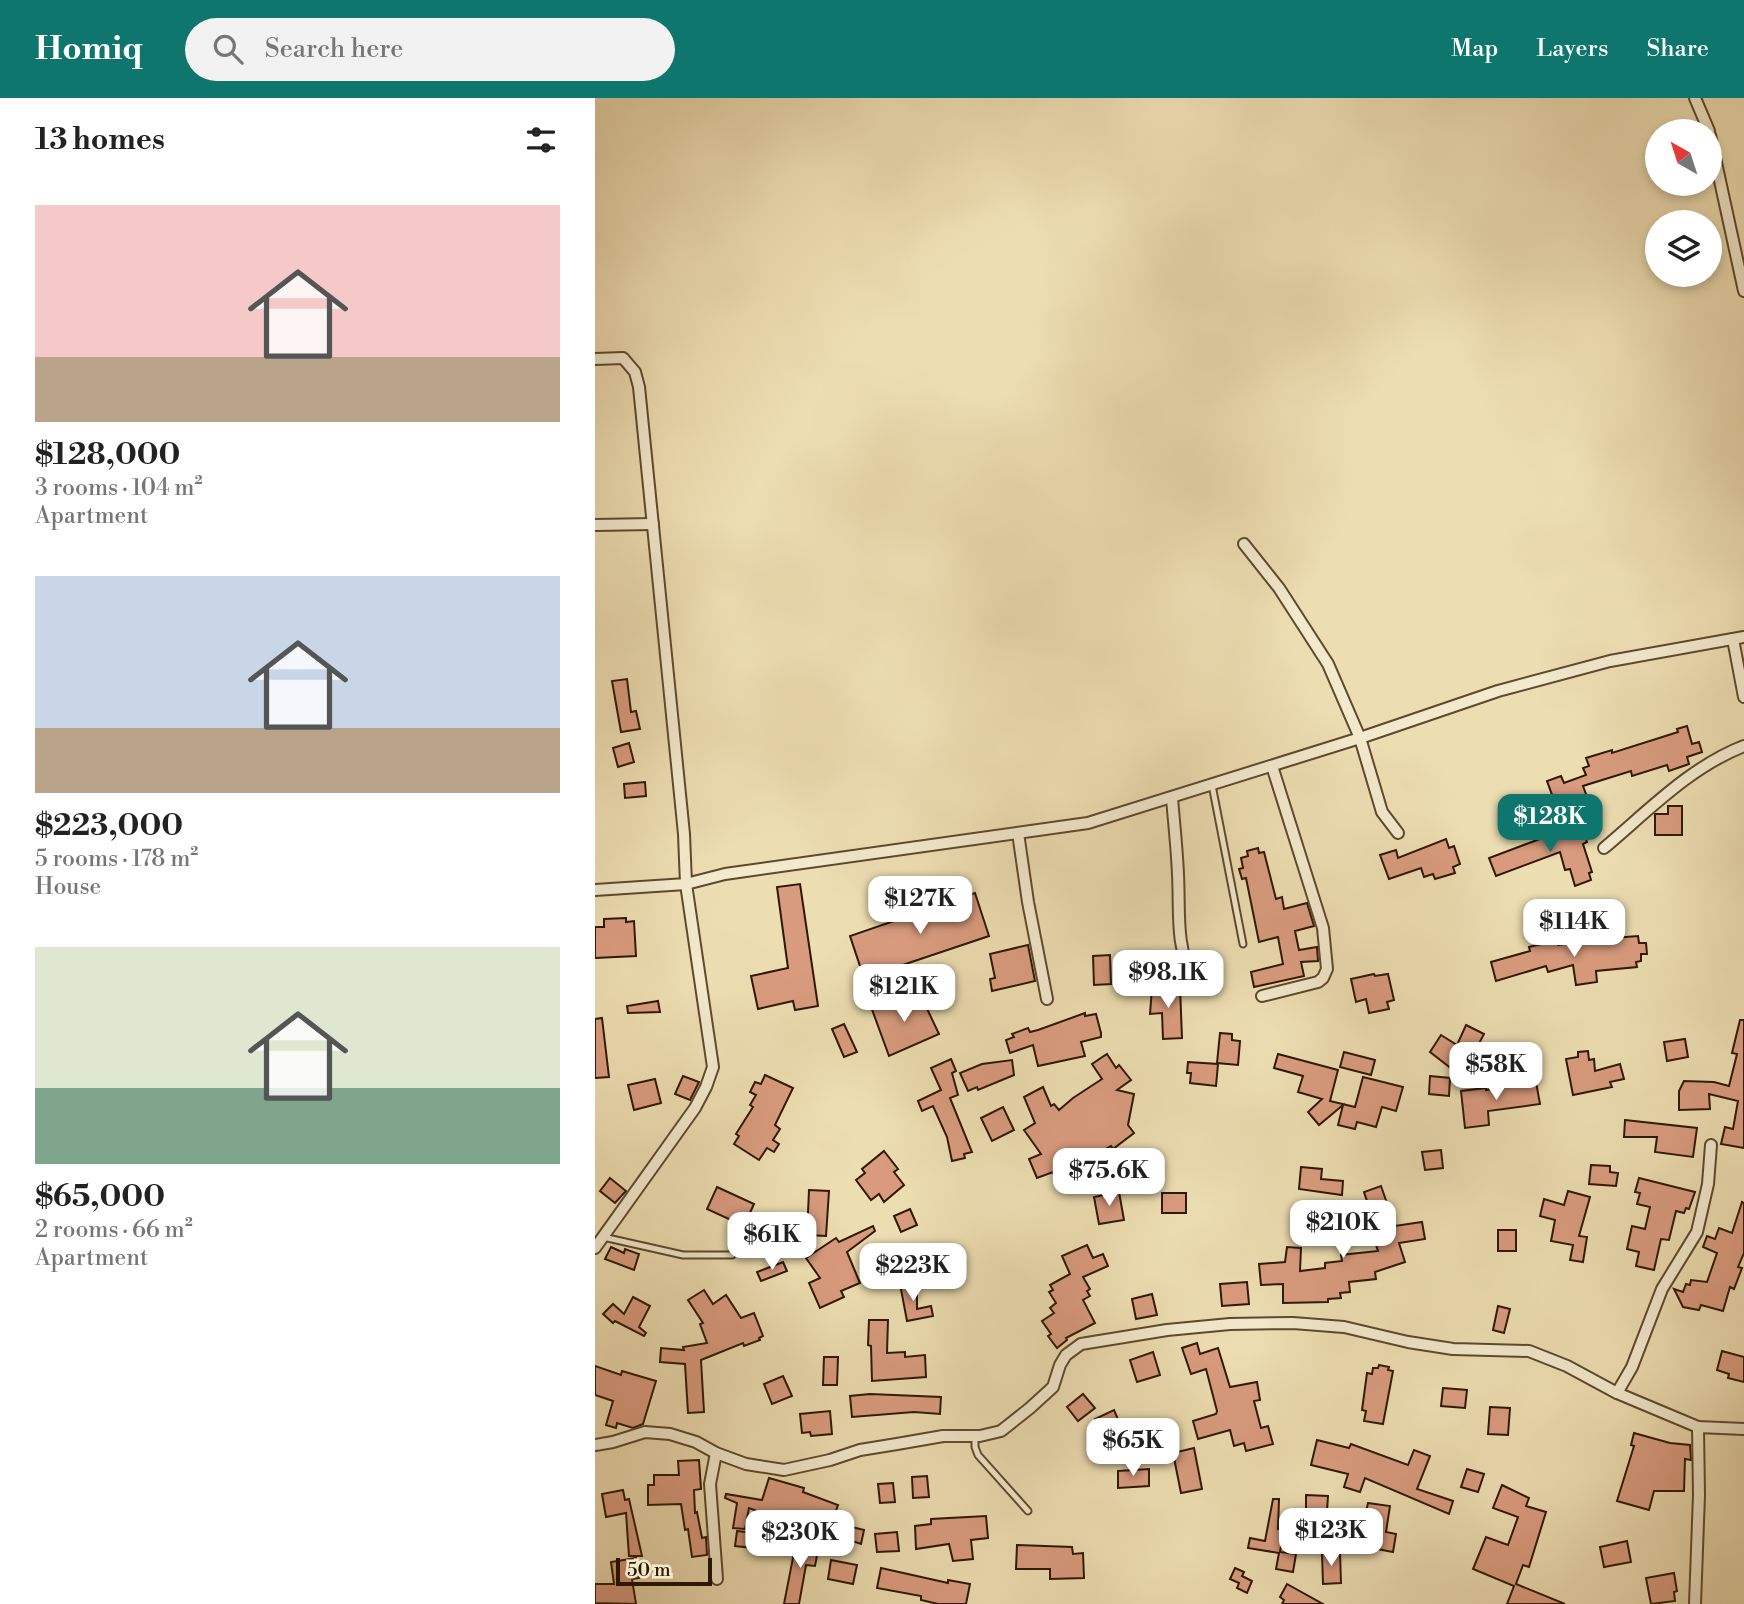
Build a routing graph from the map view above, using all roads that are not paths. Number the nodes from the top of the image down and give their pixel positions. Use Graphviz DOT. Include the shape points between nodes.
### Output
graph roads {
  1 [pos="1695,98"];
  2 [pos="1703,119"];
  3 [pos="1722,192"];
  4 [pos="1744,291"];
  5 [pos="595,359"];
  6 [pos="653,524"];
  7 [pos="595,525"];
  8 [pos="1244,544"];
  9 [pos="1738,638"];
  10 [pos="1744,697"];
  11 [pos="1360,738"];
  12 [pos="1744,746"];
  13 [pos="1272,766"];
  14 [pos="1212,785"];
  15 [pos="1172,798"];
  16 [pos="1398,832"];
  17 [pos="1018,833"];
  18 [pos="1604,848"];
  19 [pos="686,884"];
  20 [pos="595,890"];
  21 [pos="1243,944"];
  22 [pos="1193,978"];
  23 [pos="1262,996"];
  24 [pos="1047,999"];
  25 [pos="1711,1145"];
  26 [pos="603,1237"];
  27 [pos="595,1248"];
  28 [pos="732,1255"];
  29 [pos="1617,1392"];
  30 [pos="1698,1427"];
  31 [pos="1744,1429"];
  32 [pos="975,1436"];
  33 [pos="595,1445"];
  34 [pos="716,1453"];
  35 [pos="1028,1511"];
  36 [pos="717,1579"];
  37 [pos="1695,1604"];
  1 -- 2 [label="street"];
  3 -- 4 [label="street"];
  5 -- 6 [label="street" via="624,358 635,372"];
  6 -- 7 [label="street"];
  6 -- 19 [label="street"];
  8 -- 11 [label="street" via="1328,664"];
  9 -- 10 [label="street"];
  9 -- 11 [label="street" via="1610,661 1498,691"];
  11 -- 13 [label="street"];
  11 -- 16 [label="street" via="1381,812"];
  12 -- 18 [label="street" via="1699,769"];
  13 -- 14 [label="street"];
  13 -- 23 [label="street" via="1320,918 1327,969 1318,982"];
  14 -- 15 [label="street"];
  14 -- 21 [label="lane"];
  15 -- 17 [label="street" via="1088,823"];
  15 -- 22 [label="street" via="1180,945"];
  17 -- 19 [label="street" via="725,874"];
  17 -- 24 [label="street"];
  19 -- 20 [label="street"];
  19 -- 26 [label="street" via="713,1068 695,1108"];
  25 -- 29 [label="street" via="1697,1232 1661,1289 1632,1367"];
  26 -- 27 [label="street"];
  26 -- 28 [label="lane" via="683,1255"];
  29 -- 30 [label="street"];
  29 -- 32 [label="street" via="1528,1351 1453,1349 1344,1327 1230,1324 1081,1344 1066,1355 1053,1387 1030,1408 1001,1431"];
  30 -- 31 [label="street"];
  30 -- 37 [label="street"];
  32 -- 34 [label="street" via="943,1436 860,1450 784,1469 746,1464"];
  32 -- 35 [label="lane" via="978,1455"];
  33 -- 34 [label="street" via="645,1432 670,1434"];
  34 -- 36 [label="street" via="710,1484"];
}
